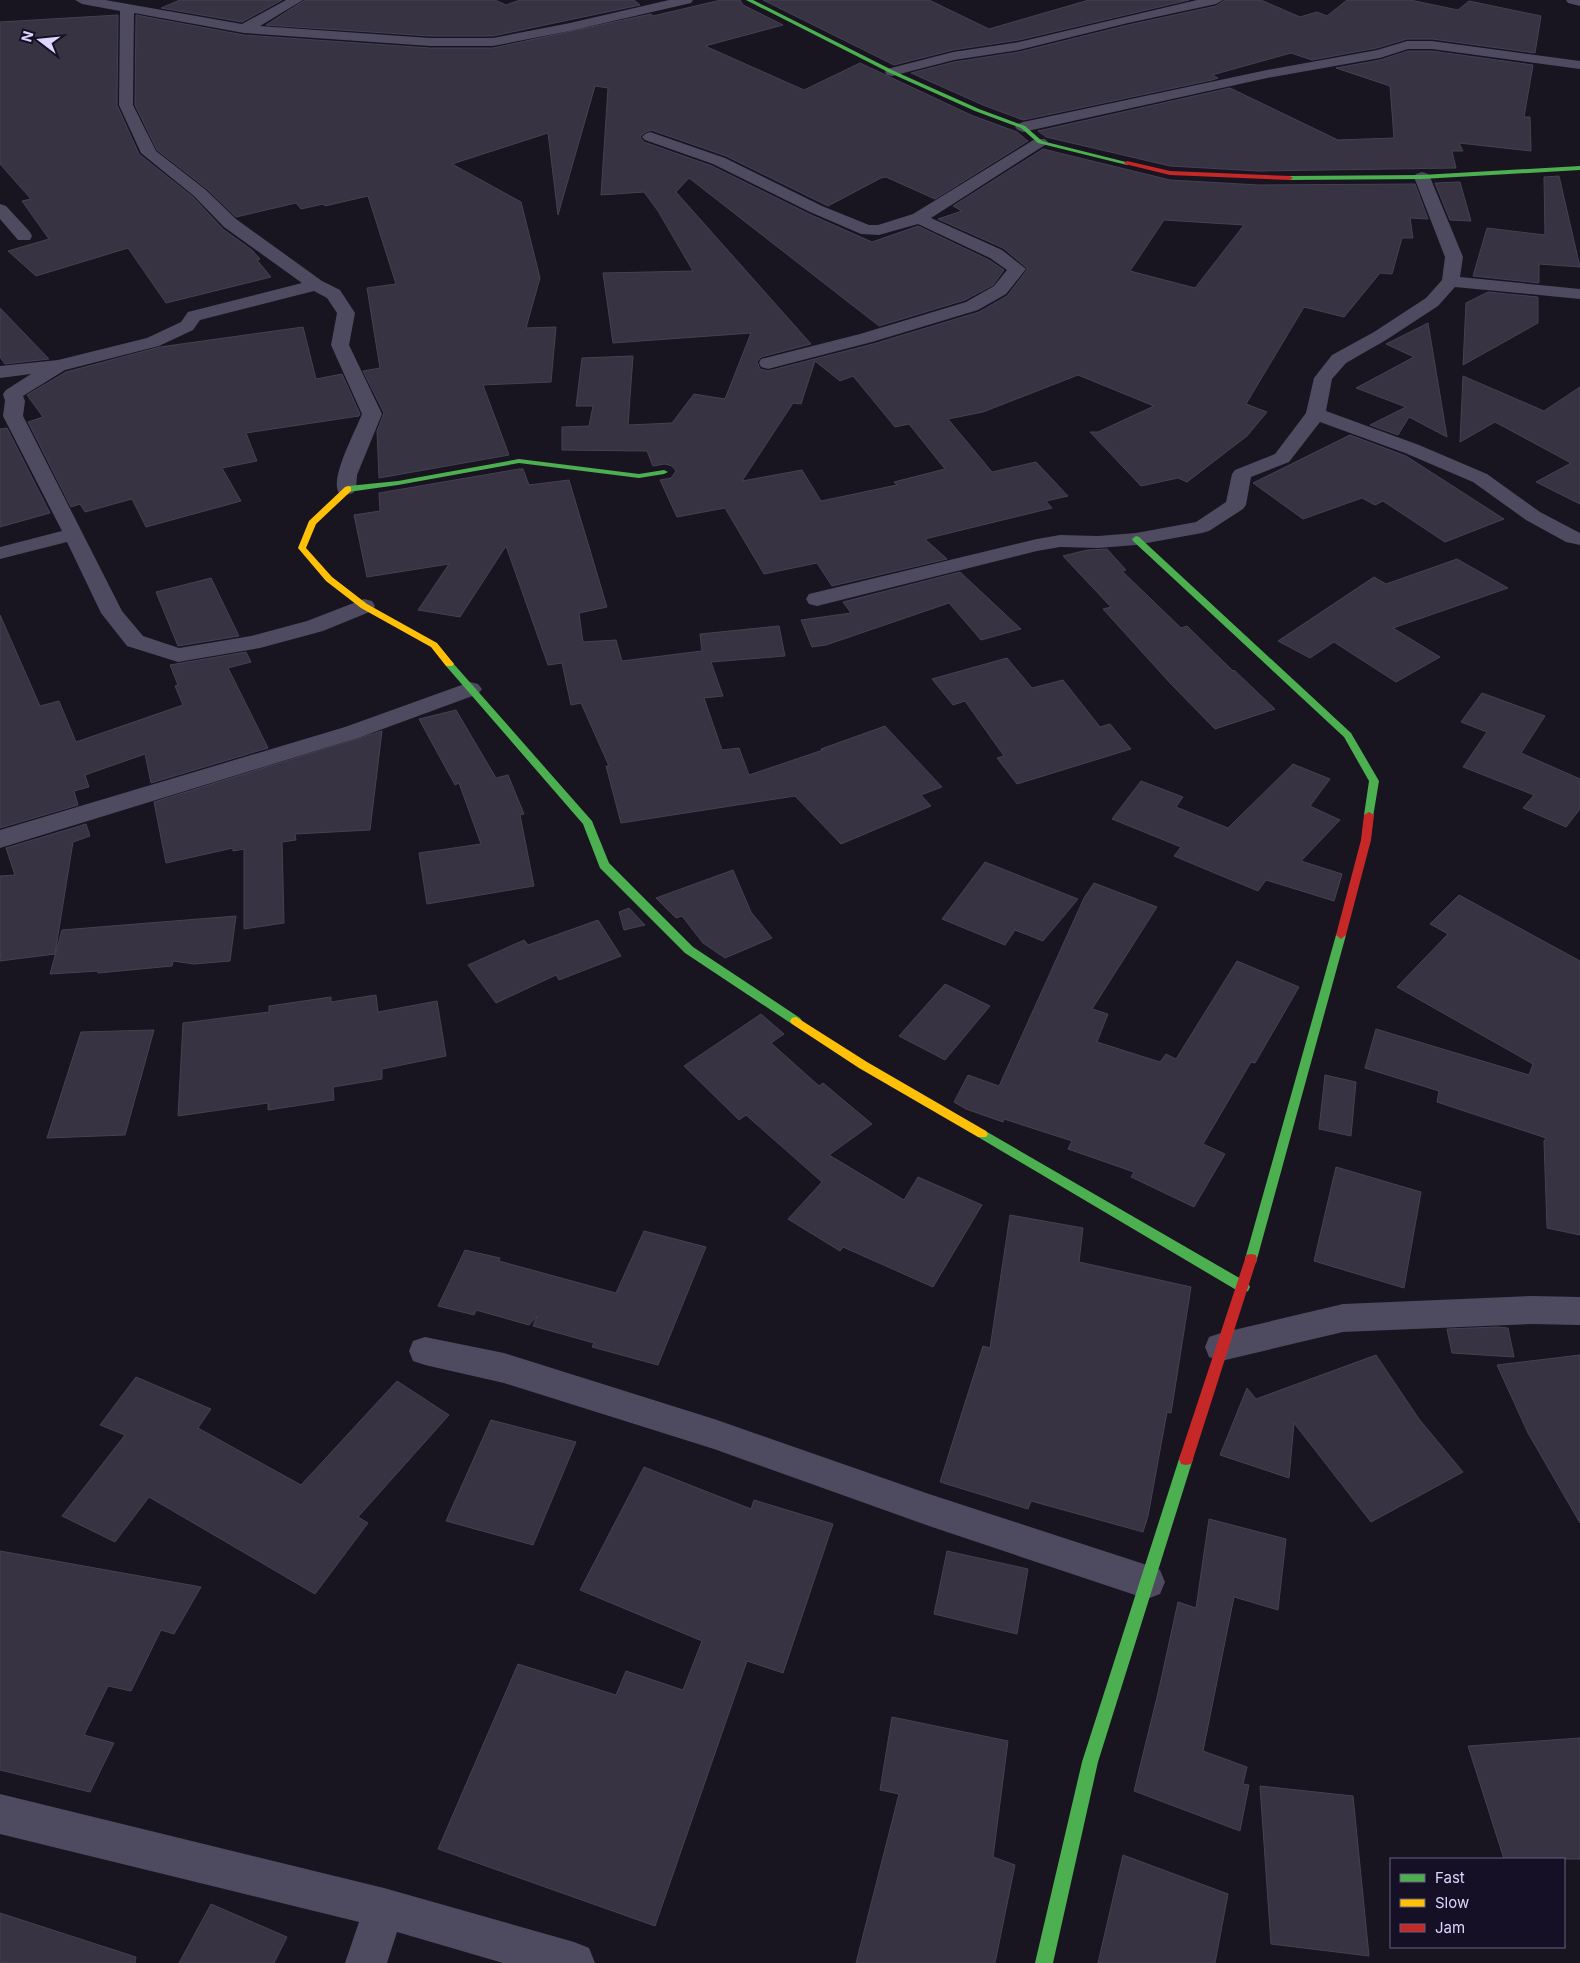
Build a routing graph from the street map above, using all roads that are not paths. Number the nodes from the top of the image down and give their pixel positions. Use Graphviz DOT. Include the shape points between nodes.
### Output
graph roads {
  1 [pos="82,0"];
  2 [pos="296,0"];
  3 [pos="686,0"];
  4 [pos="749,0"];
  5 [pos="1216,0"];
  6 [pos="1573,0"];
  7 [pos="1580,2"];
  8 [pos="127,8"];
  9 [pos="244,29"];
  10 [pos="1580,65"];
  11 [pos="892,72"];
  12 [pos="1023,127"];
  13 [pos="650,137"];
  14 [pos="1040,142"];
  15 [pos="1580,168"];
  16 [pos="1422,177"];
  17 [pos="0,209"];
  18 [pos="919,218"];
  19 [pos="24,236"];
  20 [pos="1451,282"];
  21 [pos="316,285"];
  22 [pos="1580,294"];
  23 [pos="768,363"];
  24 [pos="58,366"];
  25 [pos="0,372"];
  26 [pos="1316,414"];
  27 [pos="664,472"];
  28 [pos="346,489"];
  29 [pos="74,534"];
  30 [pos="1136,539"];
  31 [pos="1580,539"];
  32 [pos="0,553"];
  33 [pos="817,599"];
  34 [pos="364,606"];
  35 [pos="470,689"];
  36 [pos="0,838"];
  37 [pos="1242,1287"];
  38 [pos="1580,1311"];
  39 [pos="1221,1346"];
  40 [pos="425,1351"];
  41 [pos="1147,1582"];
  42 [pos="0,1814"];
  43 [pos="384,1908"];
  44 [pos="366,1963"];
  45 [pos="574,1963"];
  46 [pos="1044,1963"];
  1 -- 8 [label="street"];
  2 -- 9 [label="street"];
  3 -- 9 [label="street" via="493,42 430,42"];
  4 -- 11 [label="street"];
  5 -- 11 [label="street"];
  6 -- 7 [label="street"];
  8 -- 9 [label="street"];
  8 -- 21 [label="street" via="126,105 149,153 200,192 230,222"];
  10 -- 12 [label="street" via="1432,45 1407,45 1380,54 1267,74"];
  11 -- 12 [label="street" via="976,110"];
  12 -- 14 [label="street"];
  13 -- 18 [label="street" via="719,161 816,209 867,230 894,227"];
  14 -- 16 [label="street" via="1170,172 1259,178"];
  14 -- 18 [label="street"];
  15 -- 16 [label="street"];
  16 -- 20 [label="street" via="1454,257"];
  17 -- 19 [label="street"];
  18 -- 23 [label="street" via="996,254 1017,269 1000,290 972,306"];
  20 -- 22 [label="street"];
  20 -- 26 [label="street" via="1432,302 1339,359 1323,378"];
  21 -- 24 [label="street" via="215,309 194,316 186,326 153,342"];
  21 -- 28 [label="street" via="334,294 346,313 340,345 372,414 347,475"];
  24 -- 25 [label="street"];
  24 -- 29 [label="street" via="13,394 13,416"];
  26 -- 30 [label="street" via="1282,458 1242,474 1236,505 1202,527"];
  26 -- 31 [label="street" via="1480,478 1533,516"];
  27 -- 28 [label="street" via="639,476 519,460 398,483"];
  28 -- 34 [label="street" via="312,523 302,548 329,578"];
  29 -- 32 [label="street"];
  29 -- 34 [label="street" via="112,612 134,641 178,655 252,642 315,626"];
  30 -- 33 [label="street" via="1060,541 1037,545"];
  30 -- 37 [label="street" via="1348,735 1374,781 1366,840"];
  34 -- 35 [label="street" via="434,645"];
  35 -- 36 [label="street" via="353,732"];
  35 -- 37 [label="street" via="588,823 604,865 689,950 863,1065"];
  37 -- 39 [label="street"];
  38 -- 39 [label="street" via="1343,1318"];
  39 -- 41 [label="street"];
  40 -- 41 [label="street" via="504,1368 695,1428"];
  41 -- 46 [label="street" via="1090,1762"];
  42 -- 43 [label="street"];
  43 -- 44 [label="street"];
  43 -- 45 [label="street"];
}
